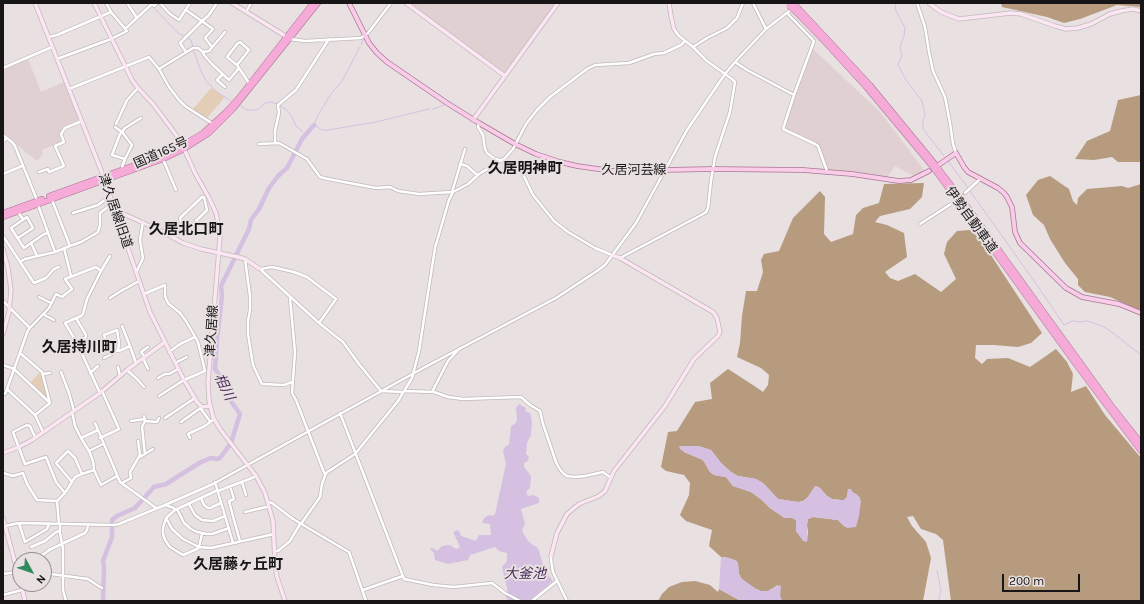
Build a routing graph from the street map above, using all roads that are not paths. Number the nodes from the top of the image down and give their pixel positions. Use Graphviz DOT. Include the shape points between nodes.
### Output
graph roads {
  1 [pos="35,3"];
  2 [pos="94,3"];
  3 [pos="106,3"];
  4 [pos="126,3"];
  5 [pos="152,3"];
  6 [pos="159,3"];
  7 [pos="166,3"];
  8 [pos="190,3"];
  9 [pos="217,3"];
  10 [pos="232,3"];
  11 [pos="251,3"];
  12 [pos="313,3"];
  13 [pos="318,3"];
  14 [pos="348,3"];
  15 [pos="391,3"];
  16 [pos="406,3"];
  17 [pos="558,3"];
  18 [pos="669,3"];
  19 [pos="743,3"];
  20 [pos="753,3"];
  21 [pos="800,3"];
  22 [pos="918,3"];
  23 [pos="929,3"];
  24 [pos="790,4"];
  25 [pos="163,7"];
  26 [pos="186,10"];
  27 [pos="798,11"];
  28 [pos="1141,11"];
  29 [pos="111,12"];
  30 [pos="246,12"];
  31 [pos="787,13"];
  32 [pos="100,17"];
  33 [pos="137,18"];
  34 [pos="202,21"];
  35 [pos="125,29"];
  36 [pos="674,29"];
  37 [pos="766,29"];
  38 [pos="225,32"];
  39 [pos="365,36"];
  40 [pos="48,37"];
  41 [pos="288,38"];
  42 [pos="112,39"];
  43 [pos="328,39"];
  44 [pos="685,41"];
  45 [pos="52,47"];
  46 [pos="212,47"];
  47 [pos="693,47"];
  48 [pos="186,52"];
  49 [pos="203,52"];
  50 [pos="57,59"];
  51 [pos="735,62"];
  52 [pos="126,66"];
  53 [pos="238,67"];
  54 [pos="3,68"];
  55 [pos="159,69"];
  56 [pos="725,74"];
  57 [pos="222,75"];
  58 [pos="505,76"];
  59 [pos="250,83"];
  60 [pos="224,87"];
  61 [pos="138,88"];
  62 [pos="68,89"];
  63 [pos="794,95"];
  64 [pos="141,118"];
  65 [pos="473,120"];
  66 [pos="82,121"];
  67 [pos="479,123"];
  68 [pos="213,124"];
  69 [pos="122,132"];
  70 [pos="3,135"];
  71 [pos="7,138"];
  72 [pos="3,141"];
  73 [pos="275,143"];
  74 [pos="259,144"];
  75 [pos="515,144"];
  76 [pos="184,147"];
  77 [pos="465,148"];
  78 [pos="956,153"];
  79 [pos="126,159"];
  80 [pos="164,159"];
  81 [pos="502,160"];
  82 [pos="460,164"];
  83 [pos="940,164"];
  84 [pos="22,166"];
  85 [pos="713,168"];
  86 [pos="123,170"];
  87 [pos="666,170"];
  88 [pos="827,171"];
  89 [pos="929,171"];
  90 [pos="39,172"];
  91 [pos="3,174"];
  92 [pos="478,175"];
  93 [pos="104,178"];
  94 [pos="980,179"];
  95 [pos="176,190"];
  96 [pos="452,192"];
  97 [pos="965,193"];
  98 [pos="110,196"];
  99 [pos="52,199"];
  100 [pos="37,203"];
  101 [pos="112,204"];
  102 [pos="952,204"];
  103 [pos="20,211"];
  104 [pos="3,213"];
  105 [pos="73,213"];
  106 [pos="116,214"];
  107 [pos="3,218"];
  108 [pos="23,219"];
  109 [pos="142,222"];
  110 [pos="920,224"];
  111 [pos="182,226"];
  112 [pos="48,233"];
  113 [pos="3,236"];
  114 [pos="169,236"];
  115 [pos="18,238"];
  116 [pos="31,243"];
  117 [pos="70,246"];
  118 [pos="64,248"];
  119 [pos="3,249"];
  120 [pos="55,252"];
  121 [pos="219,254"];
  122 [pos="612,255"];
  123 [pos="36,256"];
  124 [pos="110,256"];
  125 [pos="620,258"];
  126 [pos="245,259"];
  127 [pos="20,262"];
  128 [pos="60,267"];
  129 [pos="260,269"];
  130 [pos="101,272"];
  131 [pos="136,273"];
  132 [pos="71,276"];
  133 [pos="139,281"];
  134 [pos="144,294"];
  135 [pos="39,297"];
  136 [pos="290,297"];
  137 [pos="110,298"];
  138 [pos="3,301"];
  139 [pos="52,304"];
  140 [pos="10,308"];
  141 [pos="1141,313"];
  142 [pos="44,314"];
  143 [pos="76,318"];
  144 [pos="54,320"];
  145 [pos="319,324"];
  146 [pos="122,326"];
  147 [pos="30,328"];
  148 [pos="3,332"];
  149 [pos="195,337"];
  150 [pos="165,342"];
  151 [pos="77,343"];
  152 [pos="98,346"];
  153 [pos="130,346"];
  154 [pos="148,347"];
  155 [pos="460,348"];
  156 [pos="113,350"];
  157 [pos="118,351"];
  158 [pos="20,352"];
  159 [pos="169,352"];
  160 [pos="82,353"];
  161 [pos="187,357"];
  162 [pos="104,358"];
  163 [pos="144,358"];
  164 [pos="136,363"];
  165 [pos="175,363"];
  166 [pos="3,365"];
  167 [pos="98,366"];
  168 [pos="118,367"];
  169 [pos="14,369"];
  170 [pos="148,369"];
  171 [pos="178,369"];
  172 [pos="127,370"];
  173 [pos="207,371"];
  174 [pos="61,372"];
  175 [pos="50,373"];
  176 [pos="90,373"];
  177 [pos="413,373"];
  178 [pos="43,374"];
  179 [pos="120,376"];
  180 [pos="158,378"];
  181 [pos="184,380"];
  182 [pos="292,382"];
  183 [pos="144,387"];
  184 [pos="7,390"];
  185 [pos="381,391"];
  186 [pos="101,392"];
  187 [pos="404,392"];
  188 [pos="432,392"];
  189 [pos="5,394"];
  190 [pos="159,396"];
  191 [pos="195,398"];
  192 [pos="50,403"];
  193 [pos="210,406"];
  194 [pos="202,408"];
  195 [pos="73,411"];
  196 [pos="340,413"];
  197 [pos="35,415"];
  198 [pos="159,418"];
  199 [pos="165,418"];
  200 [pos="145,419"];
  201 [pos="214,419"];
  202 [pos="209,420"];
  203 [pos="130,421"];
  204 [pos="181,422"];
  205 [pos="95,423"];
  206 [pos="98,430"];
  207 [pos="308,431"];
  208 [pos="43,432"];
  209 [pos="34,437"];
  210 [pos="81,438"];
  211 [pos="100,438"];
  212 [pos="190,438"];
  213 [pos="138,442"];
  214 [pos="1141,443"];
  215 [pos="103,444"];
  216 [pos="18,447"];
  217 [pos="153,449"];
  218 [pos="1141,451"];
  219 [pos="89,452"];
  220 [pos="3,453"];
  221 [pos="145,454"];
  222 [pos="356,454"];
  223 [pos="139,457"];
  224 [pos="246,465"];
  225 [pos="94,470"];
  226 [pos="3,474"];
  227 [pos="82,474"];
  228 [pos="325,475"];
  229 [pos="117,476"];
  230 [pos="256,476"];
  231 [pos="611,478"];
  232 [pos="72,482"];
  233 [pos="215,482"];
  234 [pos="242,482"];
  235 [pos="122,484"];
  236 [pos="230,486"];
  237 [pos="218,490"];
  238 [pos="65,492"];
  239 [pos="246,495"];
  240 [pos="201,498"];
  241 [pos="57,501"];
  242 [pos="267,502"];
  243 [pos="221,503"];
  244 [pos="189,504"];
  245 [pos="165,505"];
  246 [pos="270,507"];
  247 [pos="156,508"];
  248 [pos="176,509"];
  249 [pos="245,512"];
  250 [pos="225,516"];
  251 [pos="3,518"];
  252 [pos="166,518"];
  253 [pos="19,523"];
  254 [pos="49,524"];
  255 [pos="59,524"];
  256 [pos="301,524"];
  257 [pos="88,525"];
  258 [pos="5,528"];
  259 [pos="229,528"];
  260 [pos="60,531"];
  261 [pos="202,534"];
  262 [pos="274,534"];
  263 [pos="240,541"];
  264 [pos="233,542"];
  265 [pos="62,544"];
  266 [pos="199,547"];
  267 [pos="30,548"];
  268 [pos="274,551"];
  269 [pos="12,552"];
  270 [pos="47,552"];
  271 [pos="551,556"];
  272 [pos="52,574"];
  273 [pos="63,575"];
  274 [pos="403,576"];
  275 [pos="557,581"];
  276 [pos="102,588"];
  277 [pos="363,590"];
  278 [pos="14,592"];
  279 [pos="3,595"];
  280 [pos="66,601"];
  281 [pos="285,601"];
  282 [pos="366,601"];
  283 [pos="520,601"];
  284 [pos="532,601"];
  285 [pos="567,601"];
  1 -- 40 [label="street, 津久居線旧道"];
  2 -- 32 [label="street, 津久居線"];
  3 -- 29 [label="street"];
  4 -- 33 [label="street"];
  5 -- 6 [label="street" via="154,6"];
  5 -- 33 [label="street"];
  6 -- 25 [label="street"];
  7 -- 25 [label="street"];
  8 -- 26 [label="street"];
  9 -- 34 [label="street"];
  10 -- 30 [label="street"];
  11 -- 30 [label="street"];
  12 -- 41 [label="highway, 国道165号"];
  13 -- 41 [label="highway, 国道165号"];
  14 -- 39 [label="main road, 久居河芸線"];
  15 -- 39 [label="street"];
  16 -- 58 [label="street"];
  17 -- 58 [label="street"];
  18 -- 36 [label="street"];
  19 -- 47 [label="street" via="737,18 727,28"];
  20 -- 37 [label="street"];
  21 -- 31 [label="street"];
  22 -- 78 [label="street" via="933,71 945,97"];
  23 -- 28 [label="street" via="941,12 959,19 1011,13 1066,28 1091,24 1121,11"];
  24 -- 27 [label="highway, 伊勢自動車道, bridge"];
  25 -- 26 [label="street" via="179,20"];
  26 -- 34 [label="street"];
  27 -- 214 [label="highway, 伊勢自動車道" via="870,84 935,164"];
  27 -- 218 [label="highway, 伊勢自動車道" via="932,166"];
  29 -- 32 [label="street"];
  29 -- 35 [label="street"];
  30 -- 41 [label="street"];
  31 -- 37 [label="street"];
  31 -- 63 [label="street" via="814,41"];
  32 -- 40 [label="street"];
  32 -- 42 [label="street, 津久居線"];
  33 -- 35 [label="street"];
  34 -- 46 [label="street" via="213,29 205,38"];
  34 -- 48 [label="street" via="180,43"];
  35 -- 42 [label="street" via="127,31"];
  36 -- 44 [label="street"];
  37 -- 51 [label="street"];
  38 -- 46 [label="street"];
  39 -- 43 [label="street"];
  39 -- 65 [label="main road, 久居河芸線" via="387,62"];
  40 -- 45 [label="street, 津久居線旧道"];
  41 -- 43 [label="street" via="305,41"];
  41 -- 59 [label="highway, 国道165号"];
  41 -- 76 [label="highway, 国道165号" via="233,110 209,133"];
  42 -- 50 [label="street"];
  42 -- 52 [label="street, 津久居線"];
  43 -- 73 [label="street" via="296,90 278,105"];
  44 -- 47 [label="street"];
  44 -- 75 [label="street" via="664,53 629,63 595,65 587,69 550,96 526,124"];
  45 -- 50 [label="street, 津久居線旧道"];
  45 -- 54 [label="street"];
  46 -- 49 [label="street" via="209,52"];
  47 -- 56 [label="street"];
  48 -- 49 [label="street" via="196,47"];
  48 -- 55 [label="street"];
  49 -- 57 [label="street"];
  50 -- 62 [label="street, 津久居線旧道"];
  51 -- 56 [label="street"];
  51 -- 63 [label="street"];
  52 -- 55 [label="street" via="149,57"];
  52 -- 61 [label="street, 津久居線"];
  52 -- 62 [label="street"];
  53 -- 53 [label="street" via="227,57 240,42 249,50"];
  53 -- 57 [label="street" via="229,80"];
  53 -- 59 [label="street"];
  55 -- 68 [label="street" via="179,100"];
  56 -- 85 [label="street" via="734,80 735,84 730,112"];
  56 -- 87 [label="street" via="687,130"];
  57 -- 60 [label="street" via="217,80"];
  58 -- 65 [label="street"];
  59 -- 68 [label="highway, 国道165号"];
  61 -- 69 [label="street" via="126,101 116,125"];
  61 -- 76 [label="street, 津久居線"];
  62 -- 66 [label="street, 津久居線旧道"];
  63 -- 88 [label="street" via="783,129 818,146"];
  64 -- 69 [label="street"];
  65 -- 67 [label="main road, 久居河芸線"];
  66 -- 90 [label="street" via="65,128 61,134 64,142 56,146 64,166 49,172 48,169"];
  66 -- 93 [label="street, 津久居線旧道"];
  67 -- 75 [label="main road, 久居河芸線"];
  67 -- 81 [label="street" via="486,151 493,158"];
  68 -- 76 [label="highway, 国道165号"];
  69 -- 79 [label="street" via="132,145"];
  69 -- 79 [label="street" via="112,155"];
  70 -- 71 [label="street"];
  71 -- 72 [label="street"];
  71 -- 84 [label="street" via="15,146"];
  73 -- 74 [label="street"];
  73 -- 96 [label="street" via="307,159 320,177 419,194"];
  75 -- 81 [label="street"];
  75 -- 87 [label="main road, 久居河芸線" via="549,158 596,170"];
  76 -- 80 [label="highway, 国道165号"];
  76 -- 86 [label="highway, 国道165号"];
  76 -- 121 [label="street, 津久居線" via="216,213 220,231"];
  77 -- 82 [label="street"];
  78 -- 83 [label="main road"];
  78 -- 94 [label="main road" via="968,172"];
  79 -- 86 [label="street"];
  80 -- 93 [label="highway, 国道165号"];
  80 -- 95 [label="street"];
  81 -- 92 [label="street"];
  81 -- 122 [label="street" via="519,166 533,195 560,226 595,248"];
  82 -- 92 [label="street"];
  82 -- 96 [label="street"];
  84 -- 91 [label="street"];
  84 -- 100 [label="street"];
  85 -- 87 [label="main road, 久居河芸線"];
  85 -- 88 [label="main road, 久居河芸線"];
  85 -- 125 [label="street" via="706,212"];
  86 -- 93 [label="highway, 国道165号"];
  87 -- 122 [label="street" via="636,223"];
  88 -- 89 [label="main road, 久居河芸線" via="899,182 911,180"];
  92 -- 96 [label="street" via="468,184"];
  93 -- 98 [label="street, 津久居線旧道"];
  93 -- 99 [label="highway, 国道165号"];
  93 -- 100 [label="highway, 国道165号"];
  94 -- 97 [label="street"];
  94 -- 141 [label="main road" via="1006,195 1012,207 1015,232 1020,243 1066,288 1082,297 1119,304"];
  96 -- 177 [label="street" via="435,248 419,351"];
  98 -- 101 [label="street, 津久居線旧道"];
  98 -- 105 [label="street" via="97,205"];
  99 -- 100 [label="highway, 国道165号"];
  99 -- 117 [label="street"];
  100 -- 103 [label="highway, 国道165号"];
  100 -- 104 [label="highway, 国道165号"];
  100 -- 112 [label="street"];
  101 -- 106 [label="street, 津久居線旧道"];
  101 -- 117 [label="street" via="100,213 97,233"];
  102 -- 110 [label="street"];
  103 -- 107 [label="highway, 国道165号"];
  103 -- 108 [label="street"];
  106 -- 109 [label="street"];
  106 -- 131 [label="street, 津久居線旧道"];
  108 -- 115 [label="street" via="11,228"];
  108 -- 115 [label="street" via="27,217 33,228"];
  109 -- 114 [label="street"];
  109 -- 131 [label="street" via="140,240 144,258"];
  111 -- 111 [label="street" via="189,228 208,210 204,197 180,218"];
  111 -- 114 [label="street" via="172,228"];
  112 -- 116 [label="street"];
  112 -- 120 [label="street"];
  113 -- 127 [label="street"];
  114 -- 121 [label="street"];
  115 -- 116 [label="street" via="24,248"];
  116 -- 123 [label="street"];
  117 -- 118 [label="street"];
  118 -- 120 [label="street"];
  118 -- 132 [label="street"];
  119 -- 140 [label="street" via="10,280"];
  120 -- 123 [label="street"];
  121 -- 126 [label="street"];
  121 -- 173 [label="street, 津久居線"];
  122 -- 125 [label="street"];
  122 -- 155 [label="street" via="597,271 556,298"];
  123 -- 127 [label="street"];
  124 -- 130 [label="street"];
  125 -- 231 [label="street" via="713,312 720,332 694,359 665,406"];
  126 -- 129 [label="street"];
  126 -- 182 [label="street" via="250,296 248,334 253,365 262,384 284,385"];
  127 -- 128 [label="street" via="34,283 46,278 54,269"];
  129 -- 136 [label="street"];
  129 -- 145 [label="street" via="272,267 307,277 336,299"];
  130 -- 132 [label="street" via="96,267"];
  130 -- 143 [label="street" via="87,299 83,314"];
  131 -- 133 [label="street, 津久居線旧道"];
  132 -- 139 [label="street" via="65,279 72,289 62,297 56,294"];
  133 -- 134 [label="street, 津久居線旧道"];
  133 -- 137 [label="street"];
  134 -- 149 [label="street" via="165,285 165,296 169,304 186,320"];
  134 -- 150 [label="street, 津久居線旧道"];
  135 -- 139 [label="street"];
  136 -- 145 [label="street"];
  136 -- 182 [label="street" via="295,355"];
  138 -- 140 [label="street"];
  139 -- 142 [label="street"];
  140 -- 147 [label="street"];
  140 -- 148 [label="street"];
  142 -- 144 [label="street"];
  142 -- 147 [label="street"];
  143 -- 151 [label="street" via="87,338"];
  143 -- 151 [label="street" via="65,323"];
  145 -- 185 [label="street" via="344,343"];
  146 -- 153 [label="street"];
  147 -- 158 [label="street"];
  149 -- 159 [label="street"];
  149 -- 173 [label="street"];
  150 -- 159 [label="street, 津久居線旧道"];
  150 -- 163 [label="street"];
  151 -- 160 [label="street"];
  152 -- 160 [label="street" via="89,347"];
  153 -- 157 [label="street"];
  153 -- 164 [label="street"];
  154 -- 163 [label="street" via="141,352"];
  155 -- 177 [label="street"];
  155 -- 188 [label="street" via="448,361"];
  156 -- 157 [label="street"];
  156 -- 157 [label="street" via="109,350 104,335 117,330"];
  156 -- 162 [label="street" via="112,354"];
  158 -- 169 [label="street"];
  158 -- 178 [label="street"];
  159 -- 165 [label="street, 津久居線旧道"];
  160 -- 176 [label="street"];
  161 -- 165 [label="street"];
  163 -- 164 [label="street"];
  163 -- 170 [label="street"];
  164 -- 172 [label="street"];
  165 -- 171 [label="street, 津久居線旧道"];
  166 -- 169 [label="street"];
  167 -- 176 [label="street"];
  168 -- 179 [label="street"];
  169 -- 184 [label="street"];
  169 -- 192 [label="street"];
  171 -- 180 [label="street"];
  171 -- 181 [label="street, 津久居線旧道"];
  172 -- 179 [label="street"];
  172 -- 183 [label="street"];
  173 -- 181 [label="street"];
  173 -- 193 [label="street, 津久居線"];
  174 -- 195 [label="street"];
  175 -- 178 [label="street"];
  176 -- 186 [label="street"];
  177 -- 185 [label="street"];
  177 -- 187 [label="street"];
  178 -- 192 [label="street"];
  179 -- 186 [label="street"];
  181 -- 190 [label="street"];
  181 -- 191 [label="street, 津久居線旧道"];
  182 -- 207 [label="street" via="292,395"];
  184 -- 189 [label="street"];
  184 -- 197 [label="street"];
  185 -- 187 [label="street"];
  185 -- 196 [label="street"];
  186 -- 195 [label="street"];
  186 -- 211 [label="street" via="119,429"];
  187 -- 188 [label="street"];
  187 -- 222 [label="street"];
  188 -- 231 [label="street" via="464,399 522,398 541,413 546,436 560,470 570,477 601,472"];
  191 -- 194 [label="street, 津久居線旧道"];
  191 -- 199 [label="street"];
  192 -- 197 [label="street"];
  193 -- 194 [label="street"];
  193 -- 201 [label="street, 津久居線"];
  194 -- 202 [label="street"];
  194 -- 204 [label="street"];
  195 -- 208 [label="street"];
  195 -- 210 [label="street" via="75,426"];
  196 -- 207 [label="street"];
  196 -- 222 [label="street"];
  197 -- 208 [label="street"];
  198 -- 200 [label="street" via="157,422"];
  200 -- 203 [label="street"];
  200 -- 221 [label="street" via="142,427"];
  201 -- 212 [label="street" via="188,434"];
  201 -- 224 [label="street, 津久居線"];
  205 -- 206 [label="street"];
  206 -- 210 [label="street"];
  206 -- 211 [label="street"];
  207 -- 224 [label="street"];
  207 -- 228 [label="street"];
  208 -- 209 [label="street"];
  209 -- 216 [label="street"];
  209 -- 216 [label="street" via="30,426 27,425 13,432"];
  210 -- 219 [label="street"];
  211 -- 215 [label="street"];
  213 -- 223 [label="street"];
  215 -- 219 [label="street"];
  215 -- 229 [label="street"];
  216 -- 220 [label="street"];
  216 -- 238 [label="street" via="24,464 46,457 56,482"];
  217 -- 221 [label="street"];
  219 -- 225 [label="street"];
  221 -- 223 [label="street"];
  222 -- 228 [label="street"];
  222 -- 274 [label="street"];
  223 -- 235 [label="street" via="130,472 131,478"];
  224 -- 230 [label="street, 津久居線"];
  224 -- 233 [label="street"];
  225 -- 227 [label="street"];
  225 -- 229 [label="street" via="101,485"];
  226 -- 241 [label="street" via="12,476 23,473 37,500"];
  227 -- 232 [label="street" via="75,477"];
  227 -- 232 [label="street" via="76,460 68,451 56,463"];
  228 -- 256 [label="street" via="320,497"];
  229 -- 235 [label="street"];
  230 -- 234 [label="street"];
  230 -- 242 [label="street, 津久居線"];
  231 -- 271 [label="street" via="601,494 579,504 567,514 557,532"];
  232 -- 238 [label="street"];
  233 -- 237 [label="street"];
  233 -- 245 [label="street"];
  234 -- 236 [label="street"];
  234 -- 239 [label="street"];
  235 -- 247 [label="street"];
  236 -- 237 [label="street"];
  236 -- 263 [label="street" via="234,499 229,501"];
  237 -- 240 [label="street"];
  237 -- 243 [label="street"];
  238 -- 241 [label="street"];
  240 -- 243 [label="street" via="208,508"];
  240 -- 244 [label="street"];
  241 -- 255 [label="street"];
  242 -- 246 [label="street, 津久居線"];
  242 -- 256 [label="street"];
  243 -- 250 [label="street"];
  244 -- 248 [label="street"];
  244 -- 250 [label="street" via="195,515 202,520 214,521"];
  245 -- 247 [label="street"];
  245 -- 248 [label="street"];
  246 -- 249 [label="street"];
  246 -- 262 [label="street, 津久居線"];
  247 -- 257 [label="street" via="119,524"];
  248 -- 252 [label="street"];
  248 -- 261 [label="street" via="187,525"];
  250 -- 259 [label="street"];
  251 -- 258 [label="street"];
  252 -- 266 [label="street" via="178,535"];
  252 -- 266 [label="street" via="163,534 170,547 183,555"];
  253 -- 254 [label="street"];
  253 -- 254 [label="street" via="25,542 47,529"];
  253 -- 258 [label="street"];
  254 -- 255 [label="street"];
  255 -- 257 [label="street"];
  255 -- 260 [label="street"];
  256 -- 268 [label="street" via="290,541 278,551"];
  256 -- 277 [label="street" via="349,552"];
  257 -- 265 [label="street" via="85,533"];
  258 -- 269 [label="street"];
  259 -- 261 [label="street" via="216,534"];
  259 -- 264 [label="street"];
  260 -- 265 [label="street"];
  260 -- 267 [label="street"];
  261 -- 266 [label="street"];
  262 -- 263 [label="street"];
  262 -- 268 [label="street, 津久居線"];
  263 -- 264 [label="street"];
  264 -- 266 [label="street" via="213,547"];
  265 -- 270 [label="street"];
  265 -- 273 [label="street"];
  268 -- 281 [label="street, 津久居線" via="277,577"];
  271 -- 275 [label="street"];
  272 -- 273 [label="street"];
  273 -- 276 [label="street" via="88,579"];
  273 -- 280 [label="street"];
  274 -- 277 [label="street"];
  274 -- 283 [label="street" via="404,579 454,587 492,583"];
  275 -- 284 [label="street"];
  275 -- 285 [label="street"];
  277 -- 282 [label="street"];
  278 -- 279 [label="street"];
}
